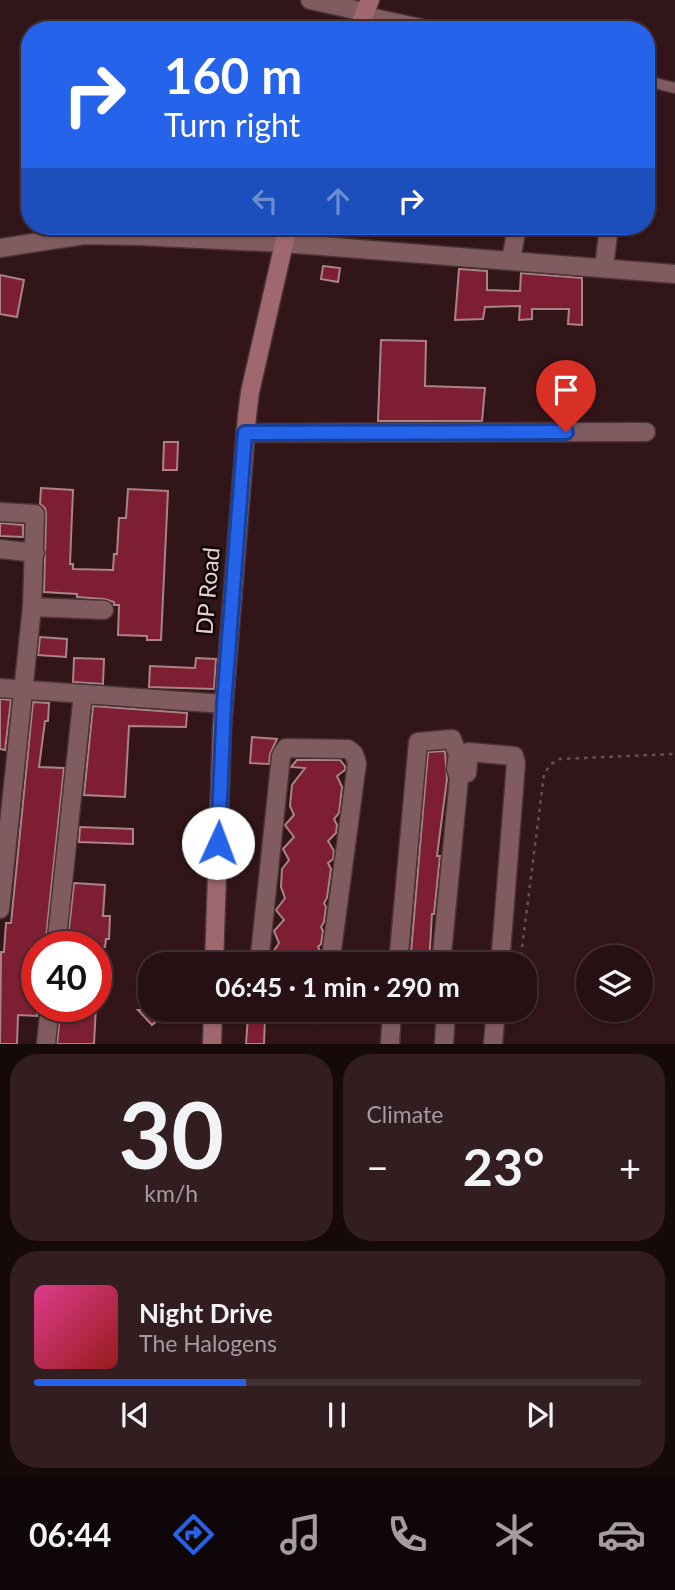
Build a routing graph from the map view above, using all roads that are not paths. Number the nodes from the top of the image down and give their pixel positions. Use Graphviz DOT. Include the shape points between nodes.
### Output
graph roads {
  1 [pos="310,0"];
  2 [pos="367,6"];
  3 [pos="418,21"];
  4 [pos="655,83"];
  5 [pos="675,88"];
  6 [pos="84,235"];
  7 [pos="285,235"];
  8 [pos="293,235"];
  9 [pos="516,235"];
  10 [pos="608,235"];
  11 [pos="0,248"];
  12 [pos="512,261"];
  13 [pos="604,268"];
  14 [pos="675,274"];
  15 [pos="246,424"];
  16 [pos="646,432"];
  17 [pos="0,512"];
  18 [pos="0,549"];
  19 [pos="35,553"];
  20 [pos="32,607"];
  21 [pos="104,610"];
  22 [pos="0,688"];
  23 [pos="24,690"];
  24 [pos="83,694"];
  25 [pos="224,704"];
  26 [pos="0,909"];
  27 [pos="58,931"];
  28 [pos="214,952"];
  29 [pos="260,952"];
  30 [pos="332,952"];
  31 [pos="399,952"];
  32 [pos="442,952"];
  33 [pos="450,952"];
  34 [pos="501,952"];
  35 [pos="48,1022"];
  36 [pos="213,1022"];
  37 [pos="391,1022"];
  38 [pos="437,1022"];
  39 [pos="445,1022"];
  40 [pos="495,1022"];
  41 [pos="46,1044"];
  42 [pos="212,1044"];
  43 [pos="390,1044"];
  44 [pos="436,1044"];
  45 [pos="444,1044"];
  46 [pos="493,1044"];
  1 -- 2 [label="street"];
  2 -- 3 [label="lane"];
  4 -- 5 [label="lane"];
  6 -- 11 [label="street"];
  7 -- 15 [label="street, DP Road"];
  8 -- 12 [label="street"];
  9 -- 12 [label="street"];
  10 -- 13 [label="street"];
  12 -- 13 [label="street"];
  13 -- 14 [label="street"];
  15 -- 16 [label="street"];
  15 -- 25 [label="street, DP Road"];
  17 -- 19 [label="street" via="35,514"];
  18 -- 19 [label="street"];
  19 -- 20 [label="street"];
  20 -- 21 [label="street"];
  20 -- 23 [label="street"];
  22 -- 23 [label="street"];
  23 -- 24 [label="street"];
  23 -- 26 [label="street"];
  24 -- 25 [label="street"];
  24 -- 27 [label="street"];
  25 -- 28 [label="street, DP Road"];
  29 -- 30 [label="street" via="281,756 286,748 297,747 348,749 357,762"];
  31 -- 32 [label="street" via="418,742 452,739 460,778"];
  33 -- 34 [label="street" via="469,752 514,756 516,762"];
  35 -- 41 [label="street"];
  36 -- 42 [label="street"];
  37 -- 43 [label="street"];
  38 -- 44 [label="street"];
  39 -- 45 [label="street"];
  40 -- 46 [label="street"];
}
